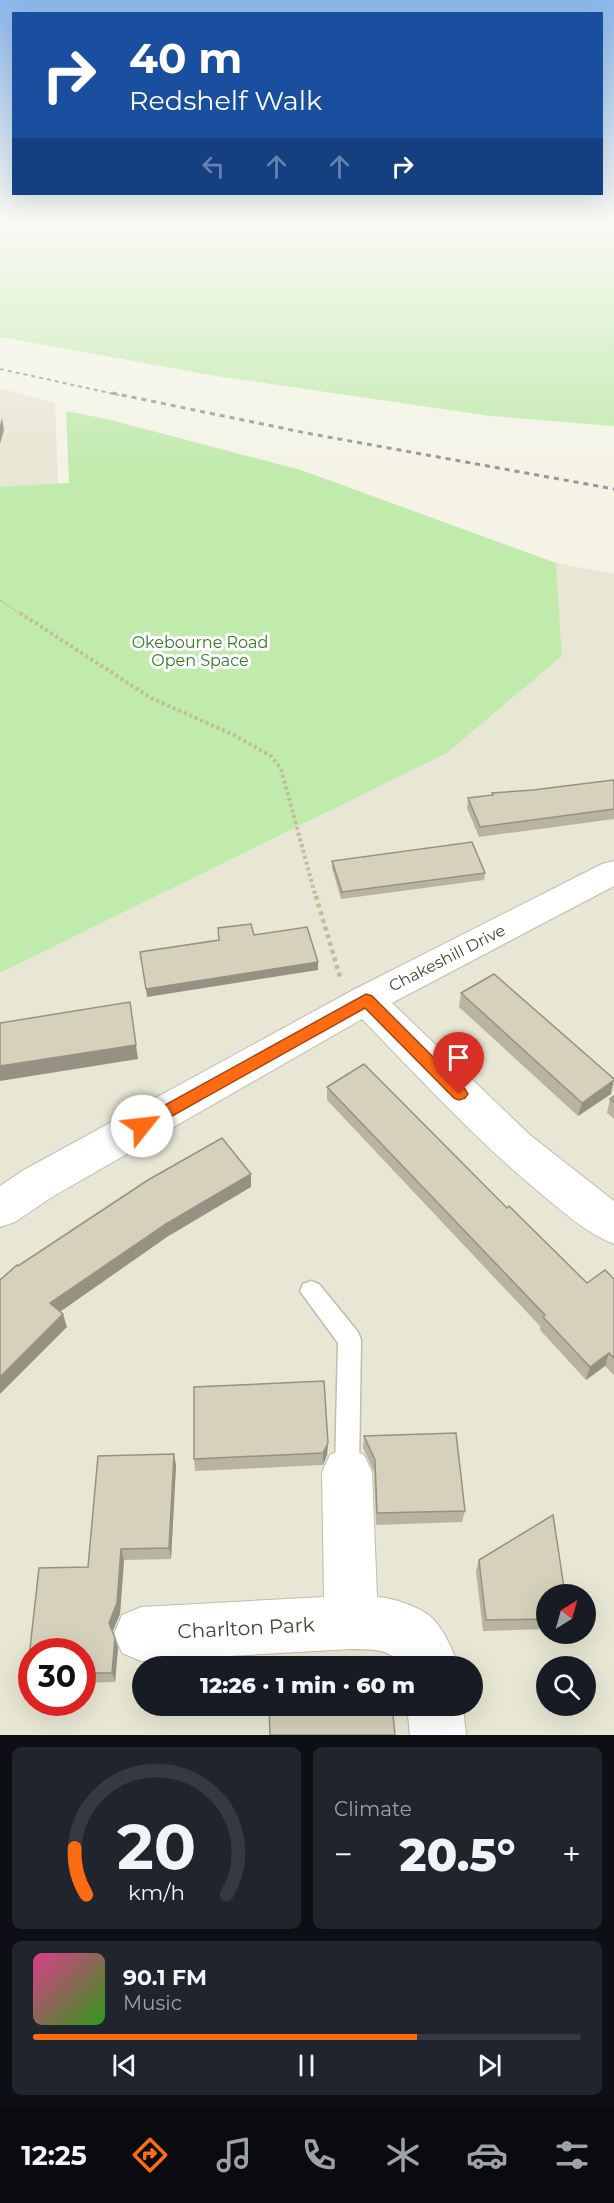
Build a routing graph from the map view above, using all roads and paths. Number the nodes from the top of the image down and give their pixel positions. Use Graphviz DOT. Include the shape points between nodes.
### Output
graph roads {
  1 [pos="0,600"];
  2 [pos="614,872"];
  3 [pos="358,1004"];
  4 [pos="0,1209"];
  5 [pos="614,1225"];
  6 [pos="311,1291"];
  7 [pos="347,1472"];
  8 [pos="351,1622"];
  9 [pos="141,1634"];
  10 [pos="425,1656"];
  11 [pos="436,1716"];
  12 [pos="438,1735"];
  1 -- 3 [label="path" via="151,698 271,756 281,769 297,833"];
  2 -- 3 [label="street, Chakeshill Drive"];
  3 -- 4 [label="street, Chakeshill Drive" via="37,1184"];
  3 -- 5 [label="street" via="549,1176"];
  6 -- 7 [label="lane" via="350,1340"];
  7 -- 8 [label="street"];
  8 -- 9 [label="street, Charlton Park"];
  8 -- 10 [label="street, Charlton Park" via="389,1624 414,1637"];
  11 -- 12 [label="street"];
}
